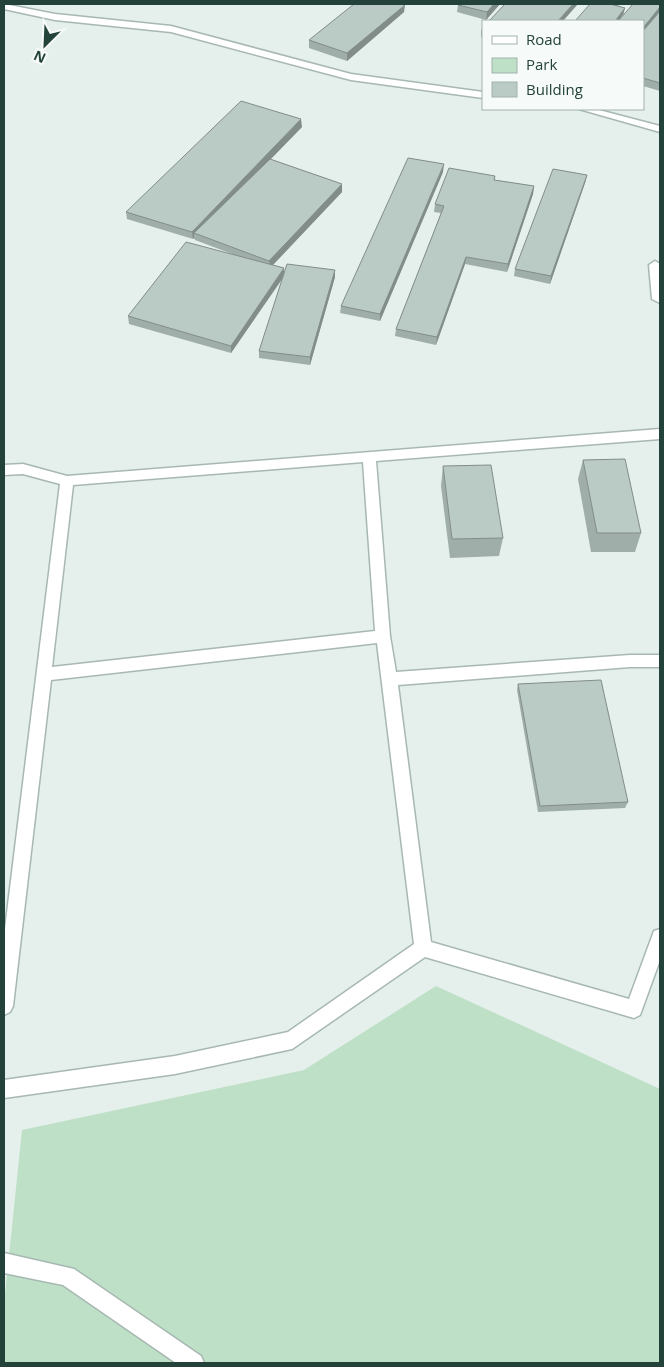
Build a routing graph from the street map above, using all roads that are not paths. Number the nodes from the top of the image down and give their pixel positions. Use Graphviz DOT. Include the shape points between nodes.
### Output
graph roads {
  1 [pos="4,6"];
  2 [pos="482,95"];
  3 [pos="588,110"];
  4 [pos="660,130"];
  5 [pos="655,265"];
  6 [pos="660,299"];
  7 [pos="660,434"];
  8 [pos="368,458"];
  9 [pos="4,470"];
  10 [pos="67,481"];
  11 [pos="383,636"];
  12 [pos="660,661"];
  13 [pos="45,674"];
  14 [pos="390,679"];
  15 [pos="660,937"];
  16 [pos="8,941"];
  17 [pos="422,948"];
  18 [pos="4,1006"];
  19 [pos="4,1089"];
  20 [pos="4,1263"];
  21 [pos="194,1363"];
  1 -- 2 [label="street" via="55,17 171,29 351,77"];
  3 -- 4 [label="street"];
  5 -- 6 [label="street"];
  7 -- 8 [label="street"];
  8 -- 10 [label="street"];
  8 -- 11 [label="street"];
  9 -- 10 [label="street" via="23,468"];
  10 -- 13 [label="street"];
  11 -- 13 [label="street"];
  11 -- 14 [label="street"];
  12 -- 14 [label="street"];
  13 -- 16 [label="street"];
  14 -- 17 [label="street"];
  15 -- 17 [label="street" via="634,1009"];
  16 -- 18 [label="street"];
  17 -- 19 [label="street" via="292,1040 175,1065"];
  20 -- 21 [label="street" via="67,1276"];
}
